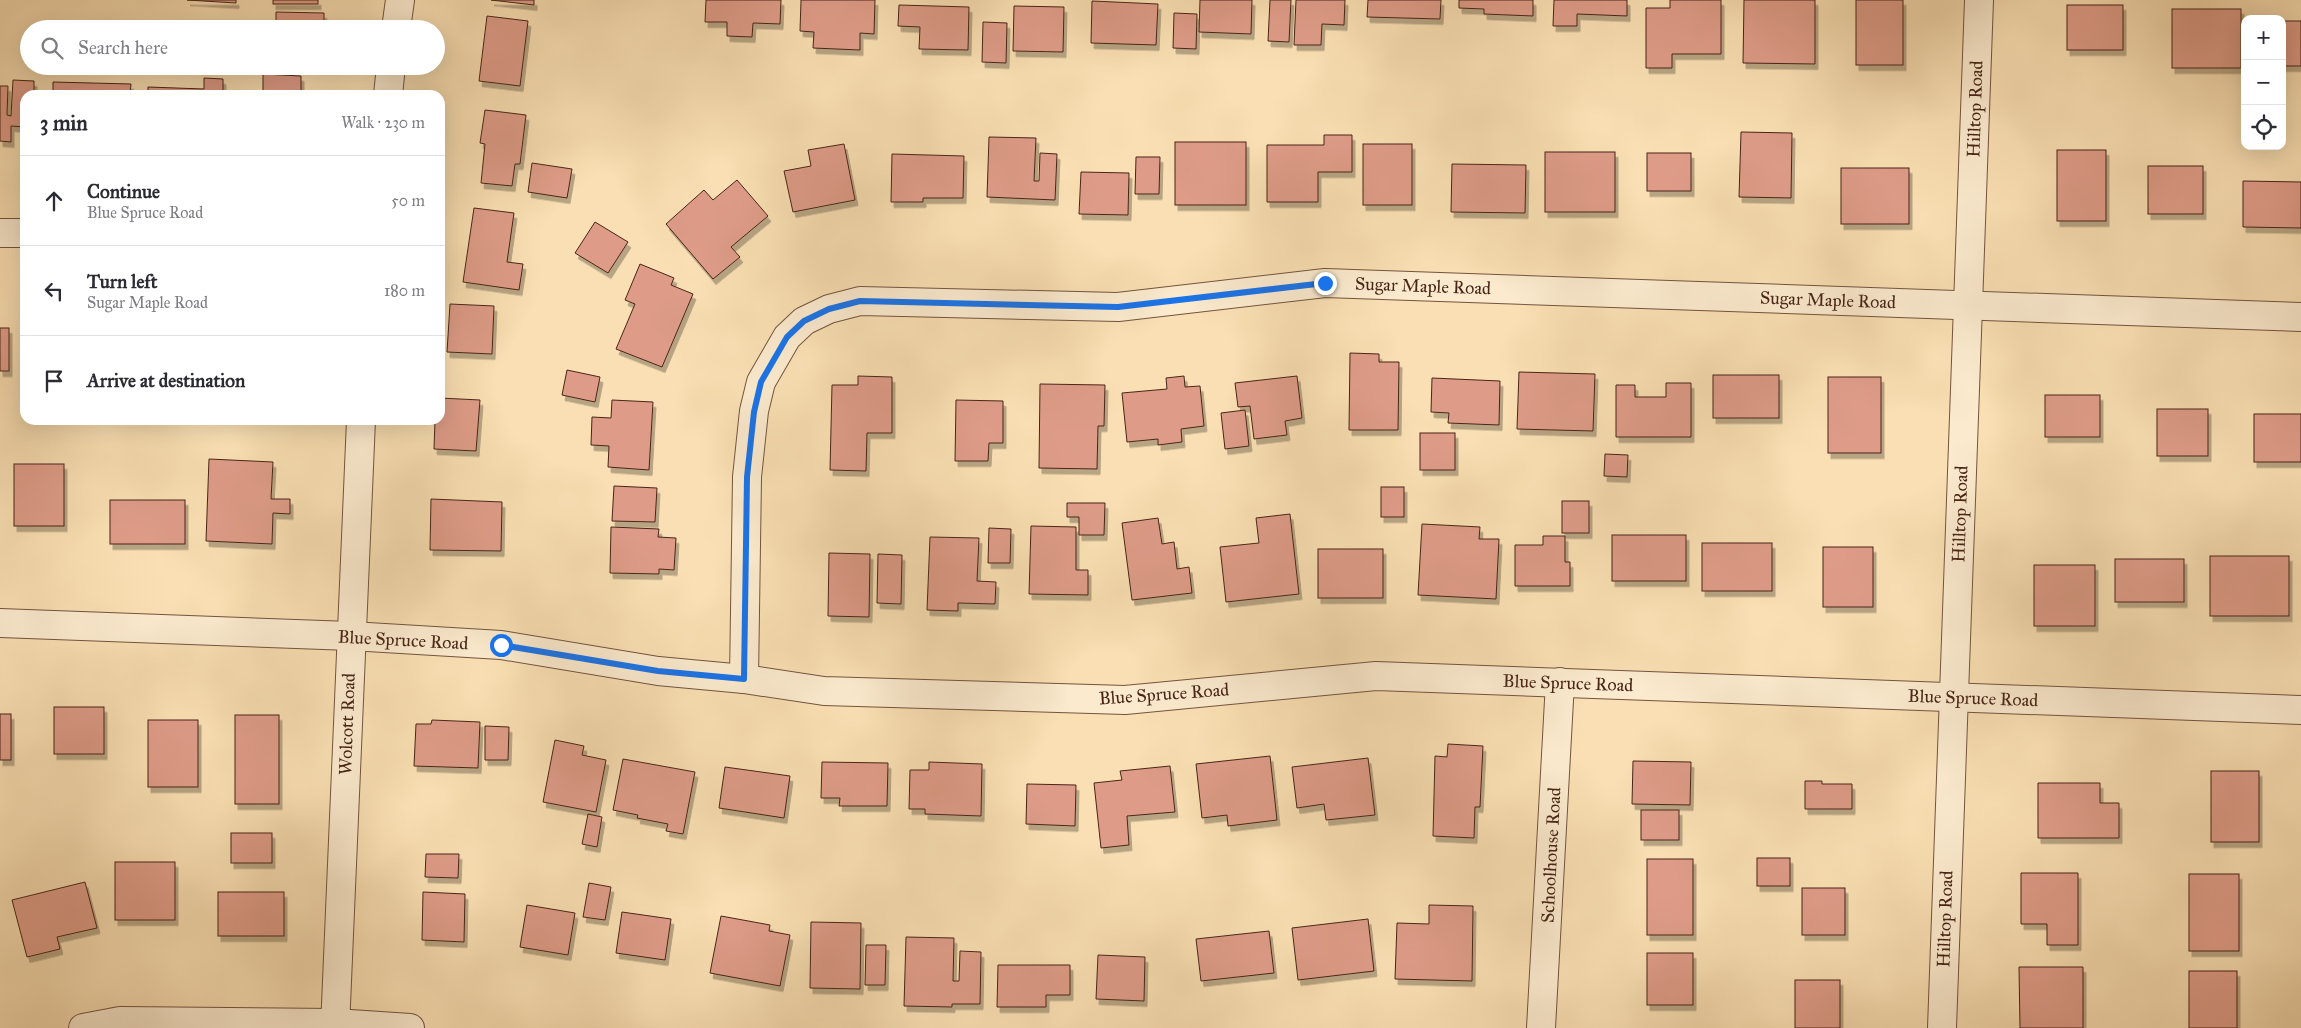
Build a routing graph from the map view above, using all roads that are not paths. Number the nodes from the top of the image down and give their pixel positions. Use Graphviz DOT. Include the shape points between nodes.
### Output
graph roads {
  1 [pos="400,0"];
  2 [pos="1979,0"];
  3 [pos="397,20"];
  4 [pos="390,75"];
  5 [pos="389,90"];
  6 [pos="0,232"];
  7 [pos="20,233"];
  8 [pos="1968,305"];
  9 [pos="2301,317"];
  10 [pos="361,425"];
  11 [pos="0,623"];
  12 [pos="351,636"];
  13 [pos="744,679"];
  14 [pos="1560,682"];
  15 [pos="1953,697"];
  16 [pos="2301,710"];
  17 [pos="335,1026"];
  18 [pos="83,1028"];
  19 [pos="410,1028"];
  20 [pos="1541,1028"];
  21 [pos="1942,1028"];
  1 -- 3 [label="street"];
  2 -- 8 [label="street, Hilltop Road"];
  4 -- 5 [label="street"];
  6 -- 7 [label="street"];
  8 -- 9 [label="street, Sugar Maple Road"];
  8 -- 13 [label="street, Sugar Maple Road" via="1325,283 1118,307 860,301 829,309 804,321 787,337 761,382 754,412 747,477"];
  8 -- 15 [label="street, Hilltop Road"];
  10 -- 12 [label="street, Wolcott Road"];
  11 -- 12 [label="street, Blue Spruce Road"];
  12 -- 13 [label="street, Blue Spruce Road" via="501,645 658,671"];
  12 -- 17 [label="street, Wolcott Road"];
  13 -- 14 [label="street, Blue Spruce Road" via="824,691 1125,700 1376,676"];
  14 -- 15 [label="street, Blue Spruce Road"];
  14 -- 20 [label="street, Schoolhouse Road"];
  15 -- 16 [label="street, Blue Spruce Road"];
  15 -- 21 [label="street, Hilltop Road"];
  17 -- 18 [label="street" via="120,1021"];
  17 -- 19 [label="street"];
}
